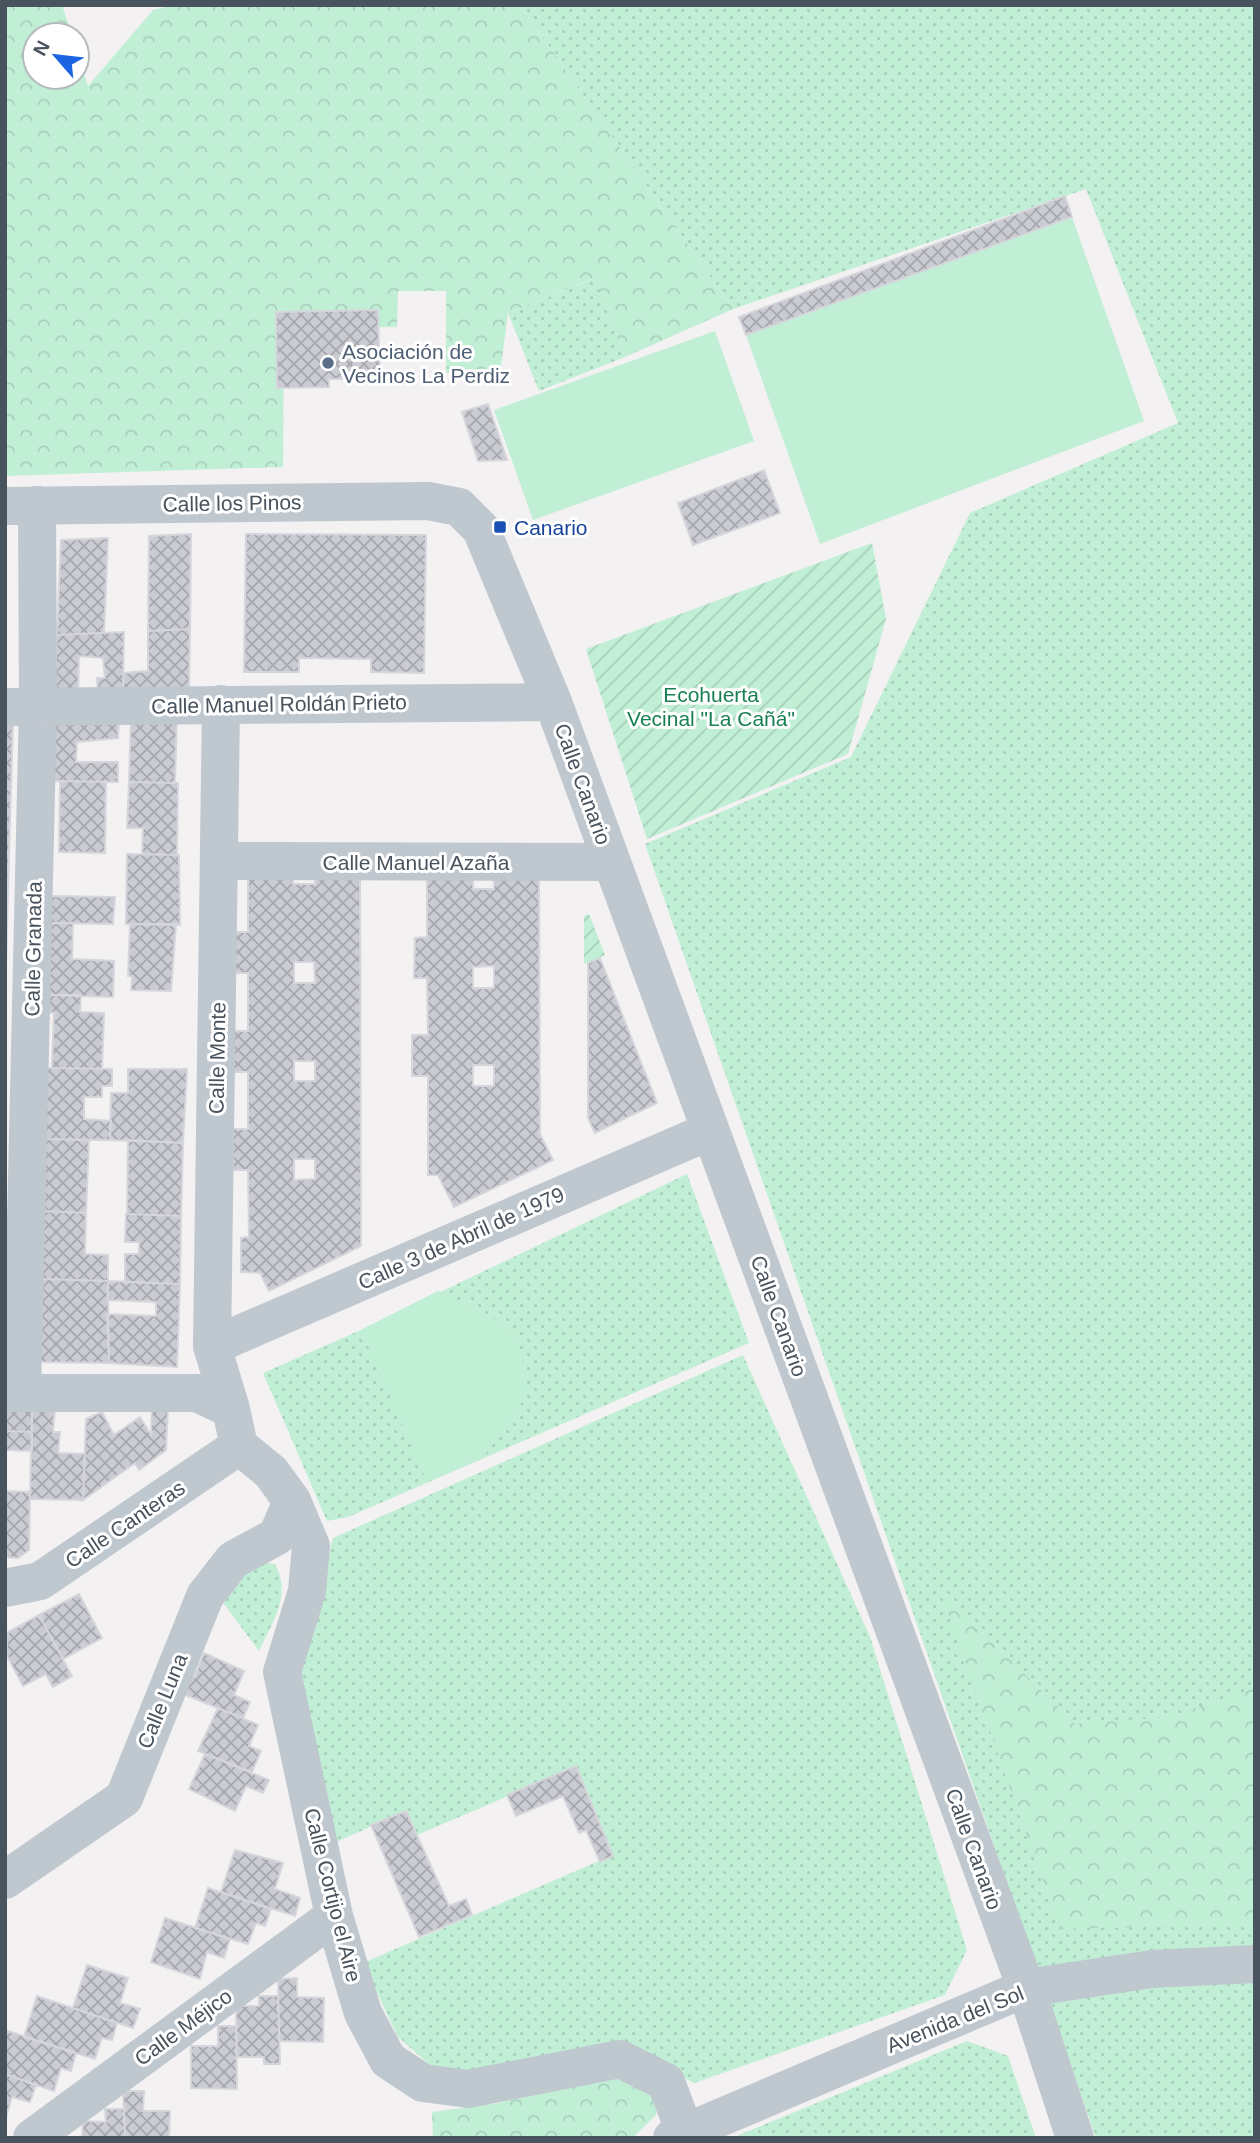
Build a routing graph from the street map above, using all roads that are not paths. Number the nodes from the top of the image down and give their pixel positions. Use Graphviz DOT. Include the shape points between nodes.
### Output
graph roads {
  1 [pos="21,505"];
  2 [pos="459,507"];
  3 [pos="553,702"];
  4 [pos="221,704"];
  5 [pos="22,707"];
  6 [pos="220,861"];
  7 [pos="612,862"];
  8 [pos="710,1130"];
  9 [pos="212,1346"];
  10 [pos="14,1393"];
  11 [pos="231,1409"];
  12 [pos="239,1446"];
  13 [pos="292,1501"];
  14 [pos="5,1588"];
  15 [pos="5,1880"];
  16 [pos="334,1916"];
  17 [pos="1255,1964"];
  18 [pos="1026,1988"];
  19 [pos="681,2136"];
  20 [pos="32,2138"];
  21 [pos="1075,2138"];
  1 -- 2 [label="street, Calle los Pinos" via="428,501"];
  1 -- 5 [label="street, Calle Granada"];
  2 -- 3 [label="street, Calle Canario" via="481,529"];
  3 -- 4 [label="street, Calle Manuel Roldán Prieto"];
  3 -- 7 [label="street, Calle Canario"];
  4 -- 5 [label="street, Calle Manuel Roldán Prieto"];
  4 -- 6 [label="street, Calle Monte"];
  5 -- 10 [label="street, Calle Granada"];
  6 -- 7 [label="street, Calle Manuel Azaña"];
  6 -- 9 [label="street, Calle Monte"];
  7 -- 8 [label="street, Calle Canario"];
  8 -- 9 [label="street, Calle 3 de Abril de 1979"];
  8 -- 18 [label="street, Calle Canario"];
  9 -- 11 [label="street, Calle Monte"];
  10 -- 11 [label="street" via="197,1393"];
  11 -- 12 [label="street"];
  12 -- 13 [label="street, Calle Cortijo el Aire" via="271,1472"];
  12 -- 14 [label="street, Calle Canteras" via="40,1581"];
  13 -- 15 [label="street, Calle Luna" via="277,1536 233,1560 205,1596 124,1798"];
  13 -- 16 [label="street, Calle Cortijo el Aire" via="311,1546 307,1591 282,1672"];
  16 -- 19 [label="street, Calle Cortijo el Aire" via="363,2013 388,2060 424,2083 468,2089 620,2059 666,2082"];
  16 -- 20 [label="street, Calle Méjico"];
  17 -- 18 [label="street, Avenida del Sol" via="1152,1969"];
  18 -- 19 [label="street, Avenida del Sol"];
  18 -- 21 [label="street, Calle Canario"];
}
